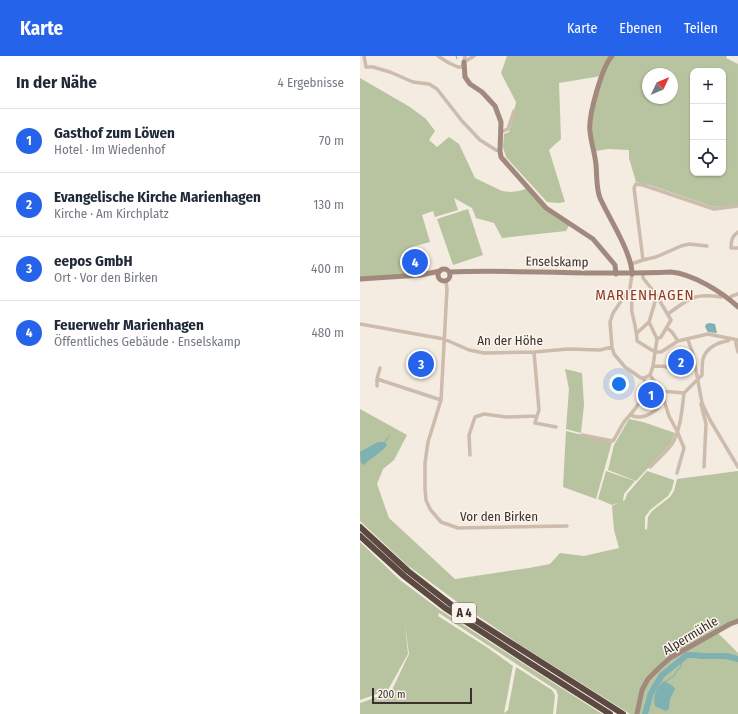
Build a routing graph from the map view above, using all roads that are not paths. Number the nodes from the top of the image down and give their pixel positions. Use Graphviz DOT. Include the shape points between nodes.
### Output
graph roads {
  1 [pos="364,56"];
  2 [pos="465,56"];
  3 [pos="474,56"];
  4 [pos="612,56"];
  5 [pos="440,57"];
  6 [pos="464,62"];
  7 [pos="514,111"];
  8 [pos="501,132"];
  9 [pos="500,151"];
  10 [pos="738,206"];
  11 [pos="738,232"];
  12 [pos="707,246"];
  13 [pos="738,248"];
  14 [pos="643,260"];
  15 [pos="631,264"];
  16 [pos="440,271"];
  17 [pos="643,273"];
  18 [pos="616,274"];
  19 [pos="632,274"];
  20 [pos="421,275"];
  21 [pos="448,276"];
  22 [pos="439,278"];
  23 [pos="360,280"];
  24 [pos="630,288"];
  25 [pos="655,293"];
  26 [pos="738,294"];
  27 [pos="723,295"];
  28 [pos="729,298"];
  29 [pos="738,307"];
  30 [pos="668,314"];
  31 [pos="649,322"];
  32 [pos="360,324"];
  33 [pos="667,328"];
  34 [pos="637,333"];
  35 [pos="730,338"];
  36 [pos="444,339"];
  37 [pos="657,339"];
  38 [pos="688,340"];
  39 [pos="737,340"];
  40 [pos="678,341"];
  41 [pos="612,348"];
  42 [pos="534,352"];
  43 [pos="655,352"];
  44 [pos="738,352"];
  45 [pos="654,366"];
  46 [pos="380,368"];
  47 [pos="688,372"];
  48 [pos="650,375"];
  49 [pos="644,378"];
  50 [pos="377,379"];
  51 [pos="698,379"];
  52 [pos="378,386"];
  53 [pos="661,392"];
  54 [pos="684,392"];
  55 [pos="662,399"];
  56 [pos="441,400"];
  57 [pos="702,403"];
  58 [pos="631,415"];
  59 [pos="537,416"];
  60 [pos="556,427"];
  61 [pos="677,431"];
  62 [pos="582,434"];
  63 [pos="470,455"];
  64 [pos="650,467"];
  65 [pos="738,467"];
  66 [pos="704,468"];
  67 [pos="677,473"];
  68 [pos="567,526"];
  69 [pos="360,527"];
  70 [pos="360,536"];
  71 [pos="738,621"];
  72 [pos="577,689"];
  73 [pos="610,714"];
  74 [pos="623,714"];
  75 [pos="637,714"];
  1 -- 9 [label="street" via="366,67 390,72 413,82 429,84 437,89 480,140"];
  2 -- 6 [label="street"];
  3 -- 6 [label="street"];
  4 -- 15 [label="main road" via="602,76 592,110 590,131 599,196"];
  5 -- 6 [label="street" via="458,67 462,67"];
  6 -- 8 [label="main road" via="465,77 495,106 501,122"];
  7 -- 8 [label="street" via="508,129"];
  8 -- 9 [label="main road"];
  9 -- 18 [label="main road" via="501,157 546,208 593,239 615,265"];
  10 -- 14 [label="street" via="714,209 643,185 634,185"];
  11 -- 13 [label="street" via="731,242 731,248"];
  12 -- 14 [label="street" via="689,244"];
  14 -- 15 [label="street"];
  15 -- 19 [label="main road"];
  16 -- 20 [label="main road, Enselskamp"];
  16 -- 21 [label="main road, Enselskamp" via="445,270"];
  16 -- 22 [label="main road"];
  17 -- 19 [label="main road, Enselskamp"];
  17 -- 25 [label="street" via="643,278"];
  17 -- 27 [label="main road, Enselskamp" via="679,273"];
  18 -- 19 [label="main road, Enselskamp"];
  18 -- 21 [label="main road, Enselskamp" via="480,272"];
  19 -- 24 [label="street"];
  20 -- 22 [label="main road, Enselskamp"];
  20 -- 23 [label="main road, Enselskamp"];
  21 -- 22 [label="main road, Enselskamp" via="441,280"];
  21 -- 36 [label="street"];
  24 -- 34 [label="street"];
  24 -- 41 [label="street" via="611,318"];
  25 -- 30 [label="street"];
  25 -- 31 [label="street"];
  26 -- 28 [label="street"];
  27 -- 28 [label="main road, Enselskamp"];
  27 -- 30 [label="street" via="698,295"];
  28 -- 29 [label="main road, Enselskamp"];
  30 -- 33 [label="street" via="671,320"];
  31 -- 34 [label="street"];
  31 -- 37 [label="street"];
  32 -- 36 [label="street, An der Höhe"];
  33 -- 37 [label="street"];
  33 -- 40 [label="street"];
  34 -- 43 [label="street" via="637,341"];
  35 -- 38 [label="street" via="708,334"];
  35 -- 39 [label="street"];
  35 -- 51 [label="street" via="712,347 703,358 702,376"];
  36 -- 42 [label="street, An der Höhe" via="469,350 484,353"];
  36 -- 56 [label="street, Vor den Birken"];
  37 -- 43 [label="street"];
  38 -- 40 [label="street"];
  38 -- 51 [label="street"];
  39 -- 44 [label="street"];
  40 -- 43 [label="street" via="661,352"];
  41 -- 42 [label="street, An der Höhe"];
  41 -- 49 [label="street" via="625,366"];
  42 -- 59 [label="street" via="539,410"];
  43 -- 45 [label="street"];
  45 -- 47 [label="street" via="667,367 678,374"];
  45 -- 48 [label="street"];
  46 -- 50 [label="street"];
  48 -- 49 [label="street"];
  48 -- 53 [label="street"];
  49 -- 58 [label="street" via="646,387"];
  50 -- 52 [label="street"];
  50 -- 56 [label="street"];
  51 -- 54 [label="street"];
  51 -- 57 [label="street"];
  53 -- 54 [label="street"];
  53 -- 55 [label="street"];
  54 -- 61 [label="street"];
  55 -- 58 [label="street" via="658,408 645,416 635,418"];
  55 -- 61 [label="street"];
  56 -- 68 [label="street, Vor den Birken" via="428,442 425,464 426,500 441,522 458,528"];
  57 -- 65 [label="street"];
  57 -- 66 [label="street" via="706,424"];
  58 -- 62 [label="street" via="613,441"];
  59 -- 60 [label="street" via="536,423"];
  59 -- 63 [label="street" via="506,417 484,414 475,418 469,435"];
  61 -- 64 [label="street" via="672,444"];
  61 -- 67 [label="street" via="684,448"];
  69 -- 72 [label="highway, A 4" via="408,571 453,606"];
  70 -- 72 [label="highway, A 4" via="404,576 445,608 528,662"];
  71 -- 75 [label="main road, Alpermühle" via="670,658 648,679 642,690"];
  72 -- 73 [label="highway, A 4"];
  72 -- 74 [label="highway, A 4"];
}
